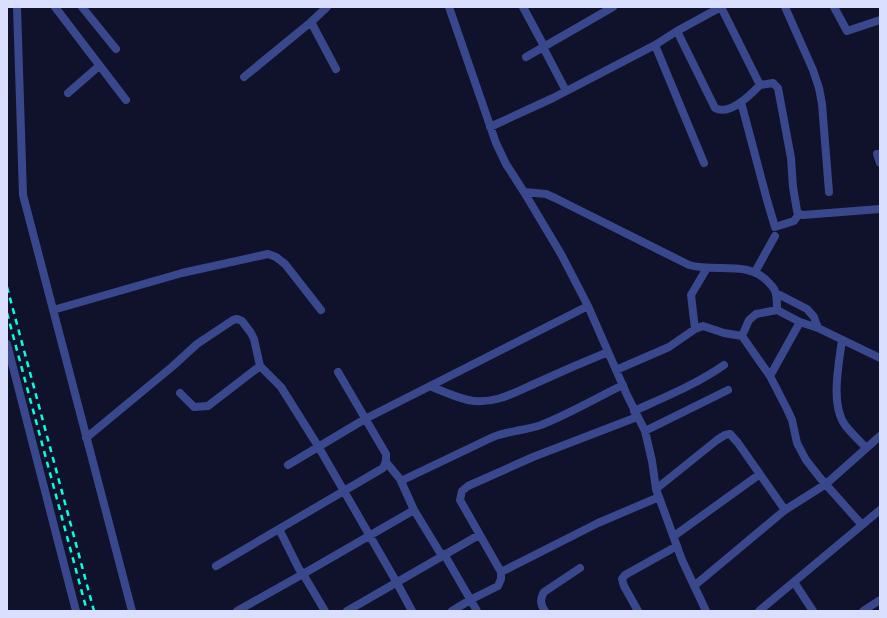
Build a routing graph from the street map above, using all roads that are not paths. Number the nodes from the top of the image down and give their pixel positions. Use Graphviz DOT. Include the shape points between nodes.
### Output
graph roads {
  1 [pos="17,7"];
  2 [pos="55,7"];
  3 [pos="82,7"];
  4 [pos="327,7"];
  5 [pos="449,7"];
  6 [pos="613,7"];
  7 [pos="721,7"];
  8 [pos="785,7"];
  9 [pos="834,7"];
  10 [pos="523,8"];
  11 [pos="880,20"];
  12 [pos="311,22"];
  13 [pos="677,31"];
  14 [pos="655,44"];
  15 [pos="544,47"];
  16 [pos="116,49"];
  17 [pos="526,57"];
  18 [pos="99,66"];
  19 [pos="336,69"];
  20 [pos="244,77"];
  21 [pos="760,85"];
  22 [pos="566,91"];
  23 [pos="68,93"];
  24 [pos="126,100"];
  25 [pos="741,102"];
  26 [pos="490,127"];
  27 [pos="880,154"];
  28 [pos="704,163"];
  29 [pos="880,163"];
  30 [pos="524,192"];
  31 [pos="829,192"];
  32 [pos="880,209"];
  33 [pos="799,214"];
  34 [pos="775,236"];
  35 [pos="707,268"];
  36 [pos="755,272"];
  37 [pos="776,293"];
  38 [pos="588,306"];
  39 [pos="53,310"];
  40 [pos="320,310"];
  41 [pos="777,310"];
  42 [pos="800,322"];
  43 [pos="818,328"];
  44 [pos="695,329"];
  45 [pos="742,336"];
  46 [pos="842,340"];
  47 [pos="7,344"];
  48 [pos="608,352"];
  49 [pos="880,358"];
  50 [pos="724,365"];
  51 [pos="260,366"];
  52 [pos="616,370"];
  53 [pos="338,372"];
  54 [pos="770,376"];
  55 [pos="623,385"];
  56 [pos="430,386"];
  57 [pos="728,390"];
  58 [pos="180,393"];
  59 [pos="636,414"];
  60 [pos="365,419"];
  61 [pos="645,431"];
  62 [pos="880,436"];
  63 [pos="86,438"];
  64 [pos="318,446"];
  65 [pos="866,448"];
  66 [pos="386,462"];
  67 [pos="288,465"];
  68 [pos="760,474"];
  69 [pos="405,479"];
  70 [pos="826,484"];
  71 [pos="656,489"];
  72 [pos="344,491"];
  73 [pos="659,497"];
  74 [pos="414,510"];
  75 [pos="785,510"];
  76 [pos="880,510"];
  77 [pos="862,525"];
  78 [pos="279,529"];
  79 [pos="370,535"];
  80 [pos="479,535"];
  81 [pos="674,536"];
  82 [pos="677,546"];
  83 [pos="443,555"];
  84 [pos="216,566"];
  85 [pos="580,568"];
  86 [pos="500,572"];
  87 [pos="302,574"];
  88 [pos="794,582"];
  89 [pos="397,583"];
  90 [pos="694,586"];
  91 [pos="470,600"];
  92 [pos="880,600"];
  93 [pos="76,611"];
  94 [pos="132,611"];
  95 [pos="236,611"];
  96 [pos="325,611"];
  97 [pos="347,611"];
  98 [pos="412,611"];
  99 [pos="452,611"];
  100 [pos="477,611"];
  101 [pos="545,611"];
  102 [pos="638,611"];
  103 [pos="706,611"];
  104 [pos="759,611"];
  105 [pos="812,611"];
  106 [pos="863,611"];
  1 -- 39 [label="street" via="23,195"];
  2 -- 18 [label="street"];
  3 -- 16 [label="street"];
  4 -- 12 [label="street"];
  5 -- 26 [label="street"];
  6 -- 15 [label="street"];
  7 -- 13 [label="street"];
  7 -- 21 [label="street"];
  8 -- 31 [label="street" via="819,88"];
  9 -- 11 [label="street" via="847,31"];
  10 -- 15 [label="street"];
  12 -- 19 [label="street"];
  12 -- 20 [label="street"];
  13 -- 14 [label="street"];
  13 -- 25 [label="street" via="715,108 722,110"];
  14 -- 22 [label="street"];
  14 -- 28 [label="street"];
  15 -- 17 [label="street"];
  15 -- 22 [label="street"];
  18 -- 23 [label="street"];
  18 -- 24 [label="street"];
  21 -- 25 [label="street"];
  21 -- 33 [label="street" via="773,84 778,88"];
  22 -- 26 [label="street"];
  25 -- 33 [label="street" via="775,226 794,221"];
  26 -- 30 [label="street" via="506,164"];
  27 -- 29 [label="street" via="877,154"];
  30 -- 35 [label="street" via="546,194 689,265"];
  30 -- 38 [label="street"];
  32 -- 33 [label="street"];
  34 -- 36 [label="street"];
  35 -- 36 [label="street" via="722,267"];
  35 -- 44 [label="street" via="692,295"];
  36 -- 37 [label="street" via="766,279"];
  37 -- 41 [label="street"];
  37 -- 43 [label="street" via="807,309 814,317"];
  38 -- 48 [label="street"];
  38 -- 56 [label="street"];
  39 -- 40 [label="street" via="182,272 268,254 285,264"];
  39 -- 63 [label="street"];
  41 -- 42 [label="street"];
  41 -- 45 [label="street" via="756,314 749,320"];
  42 -- 43 [label="street"];
  42 -- 54 [label="street"];
  43 -- 46 [label="street"];
  44 -- 45 [label="street" via="703,326"];
  44 -- 52 [label="street" via="669,347"];
  45 -- 54 [label="street"];
  46 -- 49 [label="street"];
  46 -- 65 [label="street" via="836,386 841,418"];
  47 -- 93 [label="street"];
  48 -- 52 [label="street"];
  48 -- 56 [label="street" via="511,395 486,401 468,400"];
  50 -- 59 [label="street"];
  51 -- 58 [label="street" via="208,406 194,407"];
  51 -- 63 [label="street" via="252,333 242,321 233,320 197,344"];
  51 -- 64 [label="street" via="281,387"];
  52 -- 55 [label="street"];
  53 -- 60 [label="street"];
  54 -- 70 [label="street" via="792,420 797,443 806,460"];
  55 -- 59 [label="street"];
  55 -- 69 [label="street" via="555,419 493,437"];
  56 -- 60 [label="street"];
  57 -- 61 [label="street"];
  59 -- 61 [label="street"];
  59 -- 80 [label="street" via="468,486 462,491 460,500"];
  60 -- 64 [label="street"];
  60 -- 66 [label="street" via="386,454"];
  61 -- 71 [label="street"];
  62 -- 65 [label="street"];
  63 -- 94 [label="street"];
  64 -- 67 [label="street"];
  64 -- 72 [label="street"];
  65 -- 70 [label="street"];
  66 -- 72 [label="street" via="383,468"];
  66 -- 74 [label="street" via="400,479"];
  68 -- 71 [label="street" via="738,443 730,434 725,434"];
  68 -- 75 [label="street"];
  68 -- 81 [label="street"];
  70 -- 75 [label="street"];
  70 -- 77 [label="street"];
  71 -- 73 [label="street"];
  72 -- 78 [label="street"];
  72 -- 79 [label="street"];
  73 -- 81 [label="street"];
  73 -- 86 [label="street" via="598,523"];
  74 -- 79 [label="street"];
  74 -- 83 [label="street"];
  75 -- 90 [label="street"];
  76 -- 77 [label="street"];
  77 -- 88 [label="street"];
  78 -- 84 [label="street"];
  78 -- 87 [label="street"];
  79 -- 87 [label="street"];
  79 -- 89 [label="street"];
  80 -- 83 [label="street"];
  80 -- 86 [label="street"];
  81 -- 82 [label="street"];
  82 -- 90 [label="street"];
  82 -- 102 [label="street" via="622,579"];
  83 -- 89 [label="street"];
  83 -- 91 [label="street"];
  85 -- 101 [label="street" via="544,592 540,603"];
  86 -- 91 [label="street" via="498,586"];
  87 -- 95 [label="street"];
  87 -- 96 [label="street"];
  88 -- 104 [label="street"];
  88 -- 105 [label="street"];
  89 -- 97 [label="street"];
  89 -- 98 [label="street"];
  90 -- 103 [label="street"];
  91 -- 99 [label="street"];
  91 -- 100 [label="street"];
  92 -- 106 [label="street"];
}
